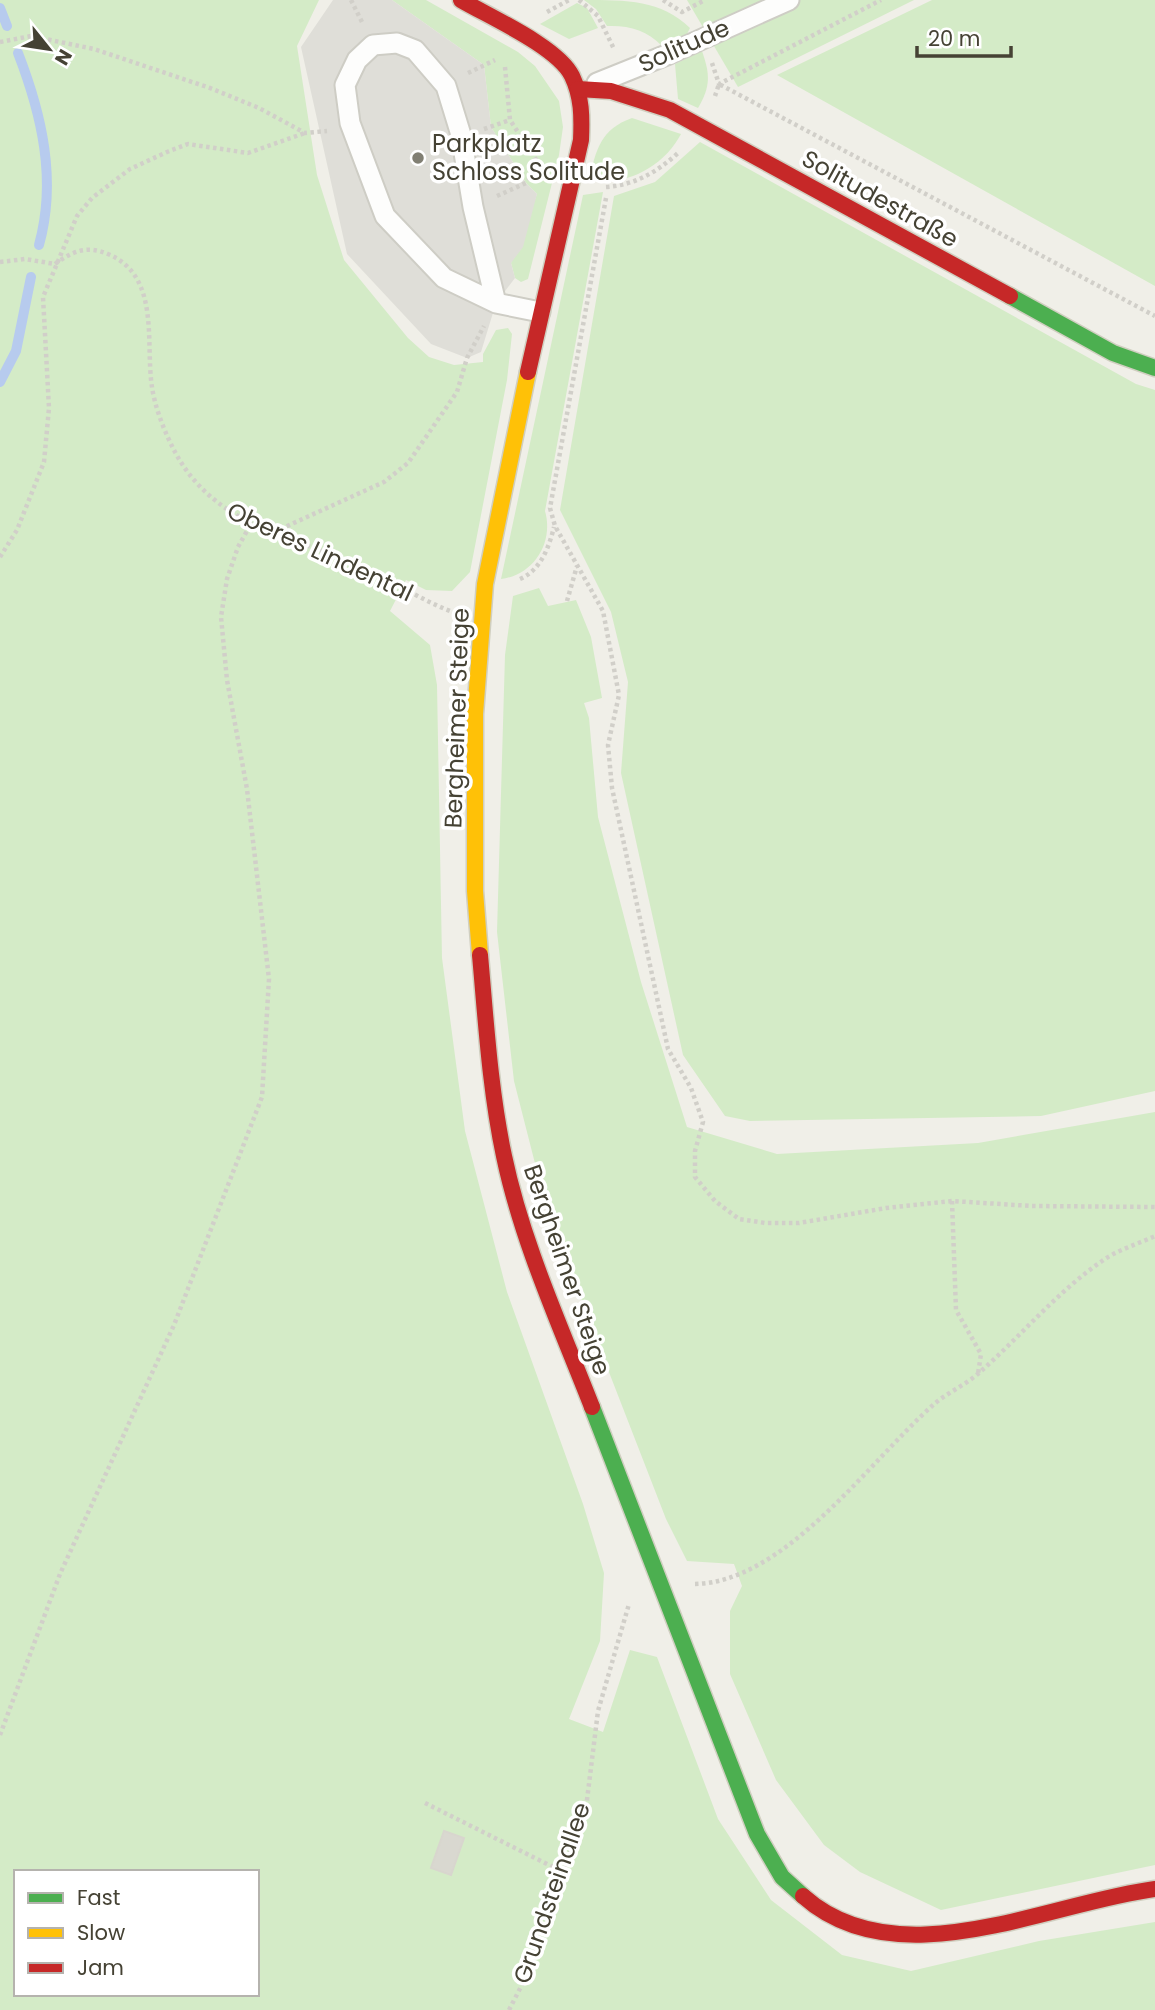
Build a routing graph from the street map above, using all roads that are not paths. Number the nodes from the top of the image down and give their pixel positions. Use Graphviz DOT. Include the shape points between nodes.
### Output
graph roads {
  1 [pos="461,0"];
  2 [pos="789,0"];
  3 [pos="578,89"];
  4 [pos="496,303"];
  5 [pos="540,312"];
  6 [pos="1155,369"];
  7 [pos="1155,1889"];
  1 -- 3 [label="street" via="551,52"];
  2 -- 3 [label="lane, Solitude"];
  3 -- 5 [label="street, Bergheimer Steige" via="581,140"];
  3 -- 6 [label="street, Solitudestraße" via="611,91 670,110 1114,353"];
  4 -- 4 [label="lane" via="461,135 446,86 415,50 397,43 373,45 357,60 345,85 350,123 385,216 444,278"];
  4 -- 5 [label="lane"];
  5 -- 7 [label="street, Bergheimer Steige" via="481,623 474,761 475,891 490,1078 502,1144 530,1246 657,1585 757,1834 782,1877 811,1903 844,1922 881,1932 922,1935 972,1930 1116,1894"];
}
